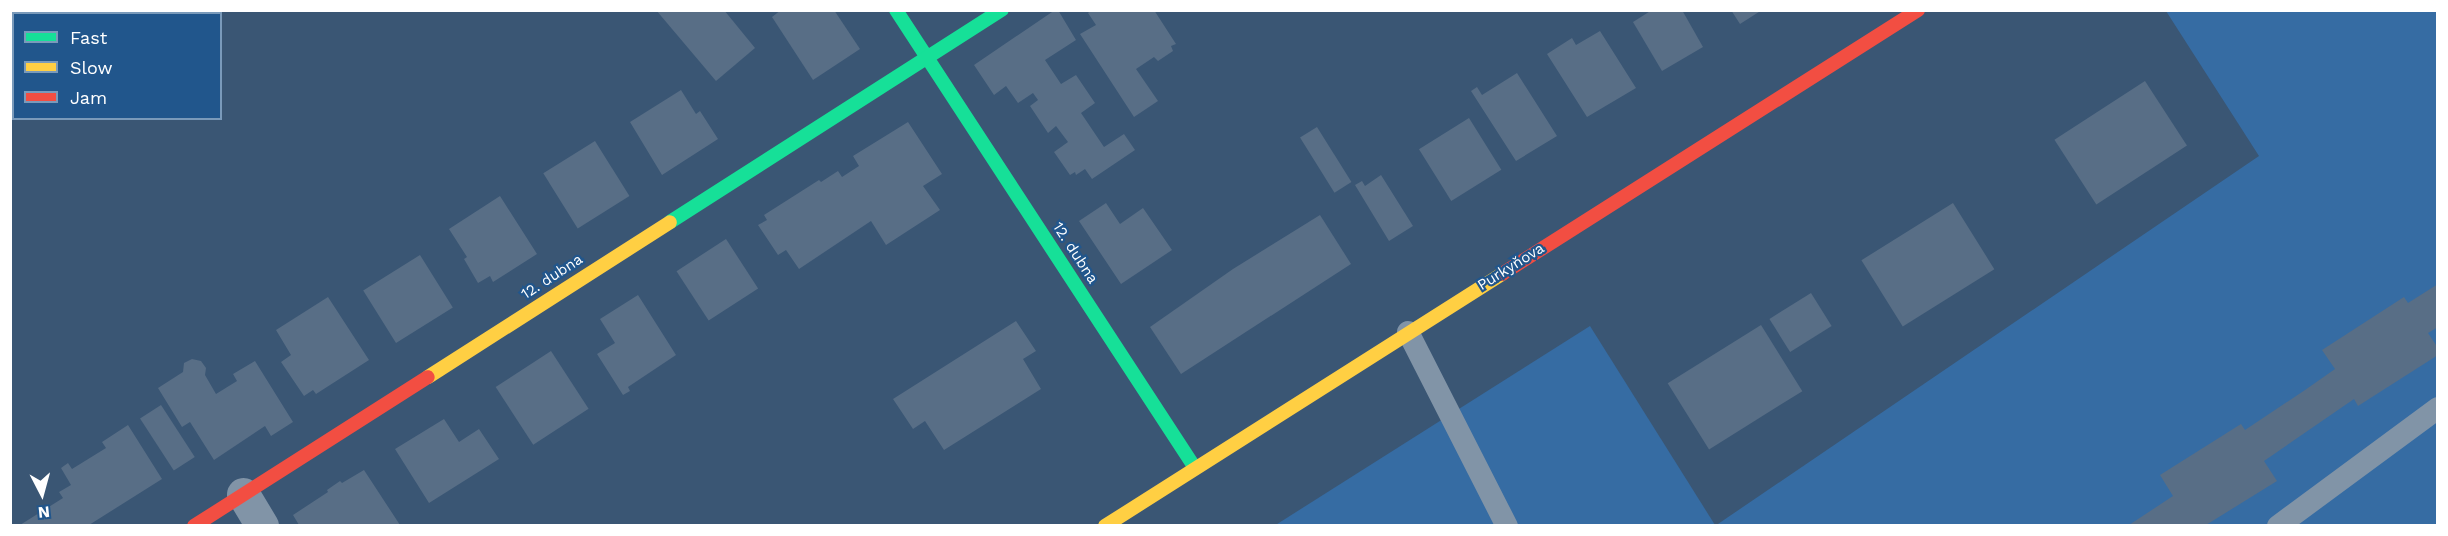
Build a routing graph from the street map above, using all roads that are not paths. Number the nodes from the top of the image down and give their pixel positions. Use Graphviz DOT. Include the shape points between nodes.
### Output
graph roads {
  1 [pos="896,10"];
  2 [pos="1002,10"];
  3 [pos="1918,10"];
  4 [pos="927,56"];
  5 [pos="1408,332"];
  6 [pos="2438,408"];
  7 [pos="1195,468"];
  8 [pos="243,494"];
  9 [pos="194,525"];
  10 [pos="262,525"];
  11 [pos="1105,525"];
  12 [pos="1507,525"];
  13 [pos="2278,525"];
  1 -- 4 [label="street, 12. dubna"];
  2 -- 4 [label="street, 12. dubna"];
  3 -- 5 [label="street, Purkyňova"];
  4 -- 7 [label="street, 12. dubna"];
  4 -- 8 [label="street, 12. dubna"];
  5 -- 7 [label="street, Purkyňova"];
  5 -- 12 [label="lane"];
  6 -- 13 [label="lane"];
  7 -- 11 [label="street, Purkyňova"];
  8 -- 9 [label="street, 12. dubna"];
  8 -- 10 [label="street"];
}
